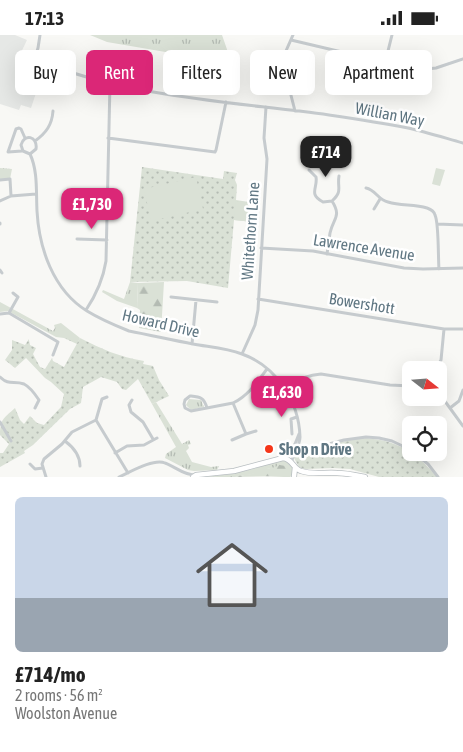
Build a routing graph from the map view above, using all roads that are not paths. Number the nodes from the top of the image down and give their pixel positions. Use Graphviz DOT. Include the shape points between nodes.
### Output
graph roads {
  1 [pos="40,35"];
  2 [pos="293,35"];
  3 [pos="392,35"];
  4 [pos="291,40"];
  5 [pos="37,50"];
  6 [pos="332,50"];
  7 [pos="388,50"];
  8 [pos="463,59"];
  9 [pos="432,69"];
  10 [pos="153,91"];
  11 [pos="110,95"];
  12 [pos="226,102"];
  13 [pos="266,107"];
  14 [pos="53,111"];
  15 [pos="295,111"];
  16 [pos="26,138"];
  17 [pos="108,138"];
  18 [pos="35,141"];
  19 [pos="463,143"];
  20 [pos="23,151"];
  21 [pos="30,154"];
  22 [pos="309,171"];
  23 [pos="339,176"];
  24 [pos="0,179"];
  25 [pos="366,188"];
  26 [pos="36,194"];
  27 [pos="76,194"];
  28 [pos="11,196"];
  29 [pos="76,199"];
  30 [pos="108,199"];
  31 [pos="380,199"];
  32 [pos="0,201"];
  33 [pos="332,201"];
  34 [pos="76,204"];
  35 [pos="374,209"];
  36 [pos="437,224"];
  37 [pos="463,225"];
  38 [pos="77,239"];
  39 [pos="82,239"];
  40 [pos="107,239"];
  41 [pos="82,244"];
  42 [pos="261,248"];
  43 [pos="327,254"];
  44 [pos="463,268"];
  45 [pos="439,269"];
  46 [pos="13,293"];
  47 [pos="171,297"];
  48 [pos="258,299"];
  49 [pos="196,300"];
  50 [pos="217,303"];
  51 [pos="86,310"];
  52 [pos="9,313"];
  53 [pos="0,314"];
  54 [pos="444,329"];
  55 [pos="463,329"];
  56 [pos="192,343"];
  57 [pos="242,354"];
  58 [pos="53,355"];
  59 [pos="441,361"];
  60 [pos="267,369"];
  61 [pos="0,377"];
  62 [pos="402,386"];
  63 [pos="284,387"];
  64 [pos="463,390"];
  65 [pos="107,397"];
  66 [pos="132,401"];
  67 [pos="233,403"];
  68 [pos="448,405"];
  69 [pos="35,408"];
  70 [pos="207,408"];
  71 [pos="450,408"];
  72 [pos="297,417"];
  73 [pos="96,420"];
  74 [pos="0,422"];
  75 [pos="463,426"];
  76 [pos="4,428"];
  77 [pos="0,431"];
  78 [pos="256,431"];
  79 [pos="292,433"];
  80 [pos="246,434"];
  81 [pos="232,439"];
  82 [pos="11,441"];
  83 [pos="65,441"];
  84 [pos="297,445"];
  85 [pos="402,446"];
  86 [pos="115,453"];
  87 [pos="283,458"];
  88 [pos="424,461"];
  89 [pos="292,462"];
  90 [pos="30,464"];
  91 [pos="80,466"];
  92 [pos="295,467"];
  93 [pos="43,468"];
  94 [pos="181,472"];
  95 [pos="128,473"];
  96 [pos="318,474"];
  97 [pos="195,476"];
  98 [pos="46,477"];
  99 [pos="119,477"];
  100 [pos="183,477"];
  101 [pos="294,477"];
  102 [pos="312,477"];
  103 [pos="364,477"];
  104 [pos="438,477"];
  1 -- 5 [label="street"];
  2 -- 4 [label="street"];
  3 -- 7 [label="street"];
  4 -- 6 [label="street"];
  4 -- 15 [label="street" via="282,60"];
  8 -- 9 [label="street"];
  10 -- 12 [label="street, Willian Way"];
  11 -- 17 [label="street"];
  12 -- 13 [label="street, Willian Way"];
  12 -- 17 [label="street" via="215,152"];
  13 -- 15 [label="street, Willian Way"];
  13 -- 42 [label="street, Whitethorn Lane" via="264,138 267,159"];
  14 -- 18 [label="street" via="51,124"];
  15 -- 19 [label="street, Willian Way" via="409,129"];
  16 -- 18 [label="street"];
  16 -- 20 [label="street" via="20,145"];
  16 -- 20 [label="street" via="21,129 16,129 8,152"];
  17 -- 30 [label="street"];
  18 -- 21 [label="street" via="36,149"];
  20 -- 21 [label="street"];
  21 -- 26 [label="street, Howard Drive"];
  22 -- 33 [label="street" via="316,177 316,197 323,202"];
  23 -- 33 [label="street" via="336,180 339,192"];
  24 -- 28 [label="street" via="10,179"];
  25 -- 31 [label="street" via="372,188"];
  26 -- 28 [label="street"];
  26 -- 51 [label="street, Howard Drive" via="39,231 50,267 58,283"];
  27 -- 29 [label="street"];
  28 -- 32 [label="street"];
  29 -- 30 [label="street"];
  29 -- 34 [label="street"];
  30 -- 40 [label="street"];
  31 -- 35 [label="street"];
  31 -- 36 [label="street" via="427,208 435,215"];
  33 -- 43 [label="street" via="338,214"];
  36 -- 37 [label="street"];
  36 -- 45 [label="street"];
  38 -- 39 [label="street"];
  39 -- 40 [label="street"];
  39 -- 41 [label="street"];
  40 -- 51 [label="street" via="104,275"];
  42 -- 43 [label="street, Lawrence Avenue"];
  42 -- 48 [label="street, Whitethorn Lane"];
  43 -- 45 [label="street, Lawrence Avenue" via="394,267"];
  44 -- 45 [label="street, Lawrence Avenue"];
  46 -- 52 [label="street" via="18,297"];
  47 -- 49 [label="street"];
  48 -- 54 [label="street, Bowershott"];
  48 -- 57 [label="street, Whitethorn Lane" via="257,317"];
  49 -- 50 [label="street"];
  49 -- 56 [label="street"];
  51 -- 56 [label="street, Howard Drive" via="129,331"];
  52 -- 53 [label="street"];
  52 -- 58 [label="street" via="58,342"];
  54 -- 55 [label="street, Bowershott"];
  54 -- 59 [label="street"];
  56 -- 57 [label="street, Howard Drive"];
  57 -- 60 [label="street, Howard Drive"];
  60 -- 63 [label="street, Howard Drive"];
  60 -- 67 [label="street" via="245,396"];
  61 -- 69 [label="street" via="7,383 24,384 29,388 39,400"];
  62 -- 63 [label="street" via="320,374"];
  63 -- 72 [label="street, Howard Drive"];
  64 -- 71 [label="street" via="459,401"];
  65 -- 73 [label="street" via="102,399"];
  66 -- 86 [label="street" via="129,403 131,412 155,438 144,445 127,446"];
  67 -- 70 [label="street"];
  67 -- 80 [label="street"];
  68 -- 71 [label="street"];
  70 -- 70 [label="street" via="187,410 185,400 190,396 201,398"];
  71 -- 75 [label="street"];
  72 -- 79 [label="street" via="291,419"];
  72 -- 84 [label="street, Howard Drive" via="300,434"];
  73 -- 83 [label="street" via="72,432"];
  73 -- 86 [label="street"];
  74 -- 76 [label="street"];
  76 -- 77 [label="street"];
  76 -- 82 [label="street"];
  78 -- 80 [label="street"];
  80 -- 81 [label="street"];
  83 -- 91 [label="street" via="79,457"];
  83 -- 93 [label="street" via="44,459"];
  84 -- 85 [label="street" via="310,449 366,437"];
  84 -- 87 [label="street"];
  84 -- 89 [label="street, Howard Drive"];
  86 -- 95 [label="street"];
  87 -- 89 [label="main road"];
  87 -- 97 [label="main road" via="234,471"];
  88 -- 104 [label="street"];
  89 -- 92 [label="main road"];
  90 -- 93 [label="street" via="35,469"];
  92 -- 96 [label="main road"];
  92 -- 101 [label="main road"];
  93 -- 98 [label="street"];
  94 -- 95 [label="street" via="163,462 156,462"];
  94 -- 97 [label="street"];
  94 -- 100 [label="street"];
  95 -- 99 [label="street"];
  96 -- 102 [label="main road"];
  96 -- 103 [label="main road"];
}
